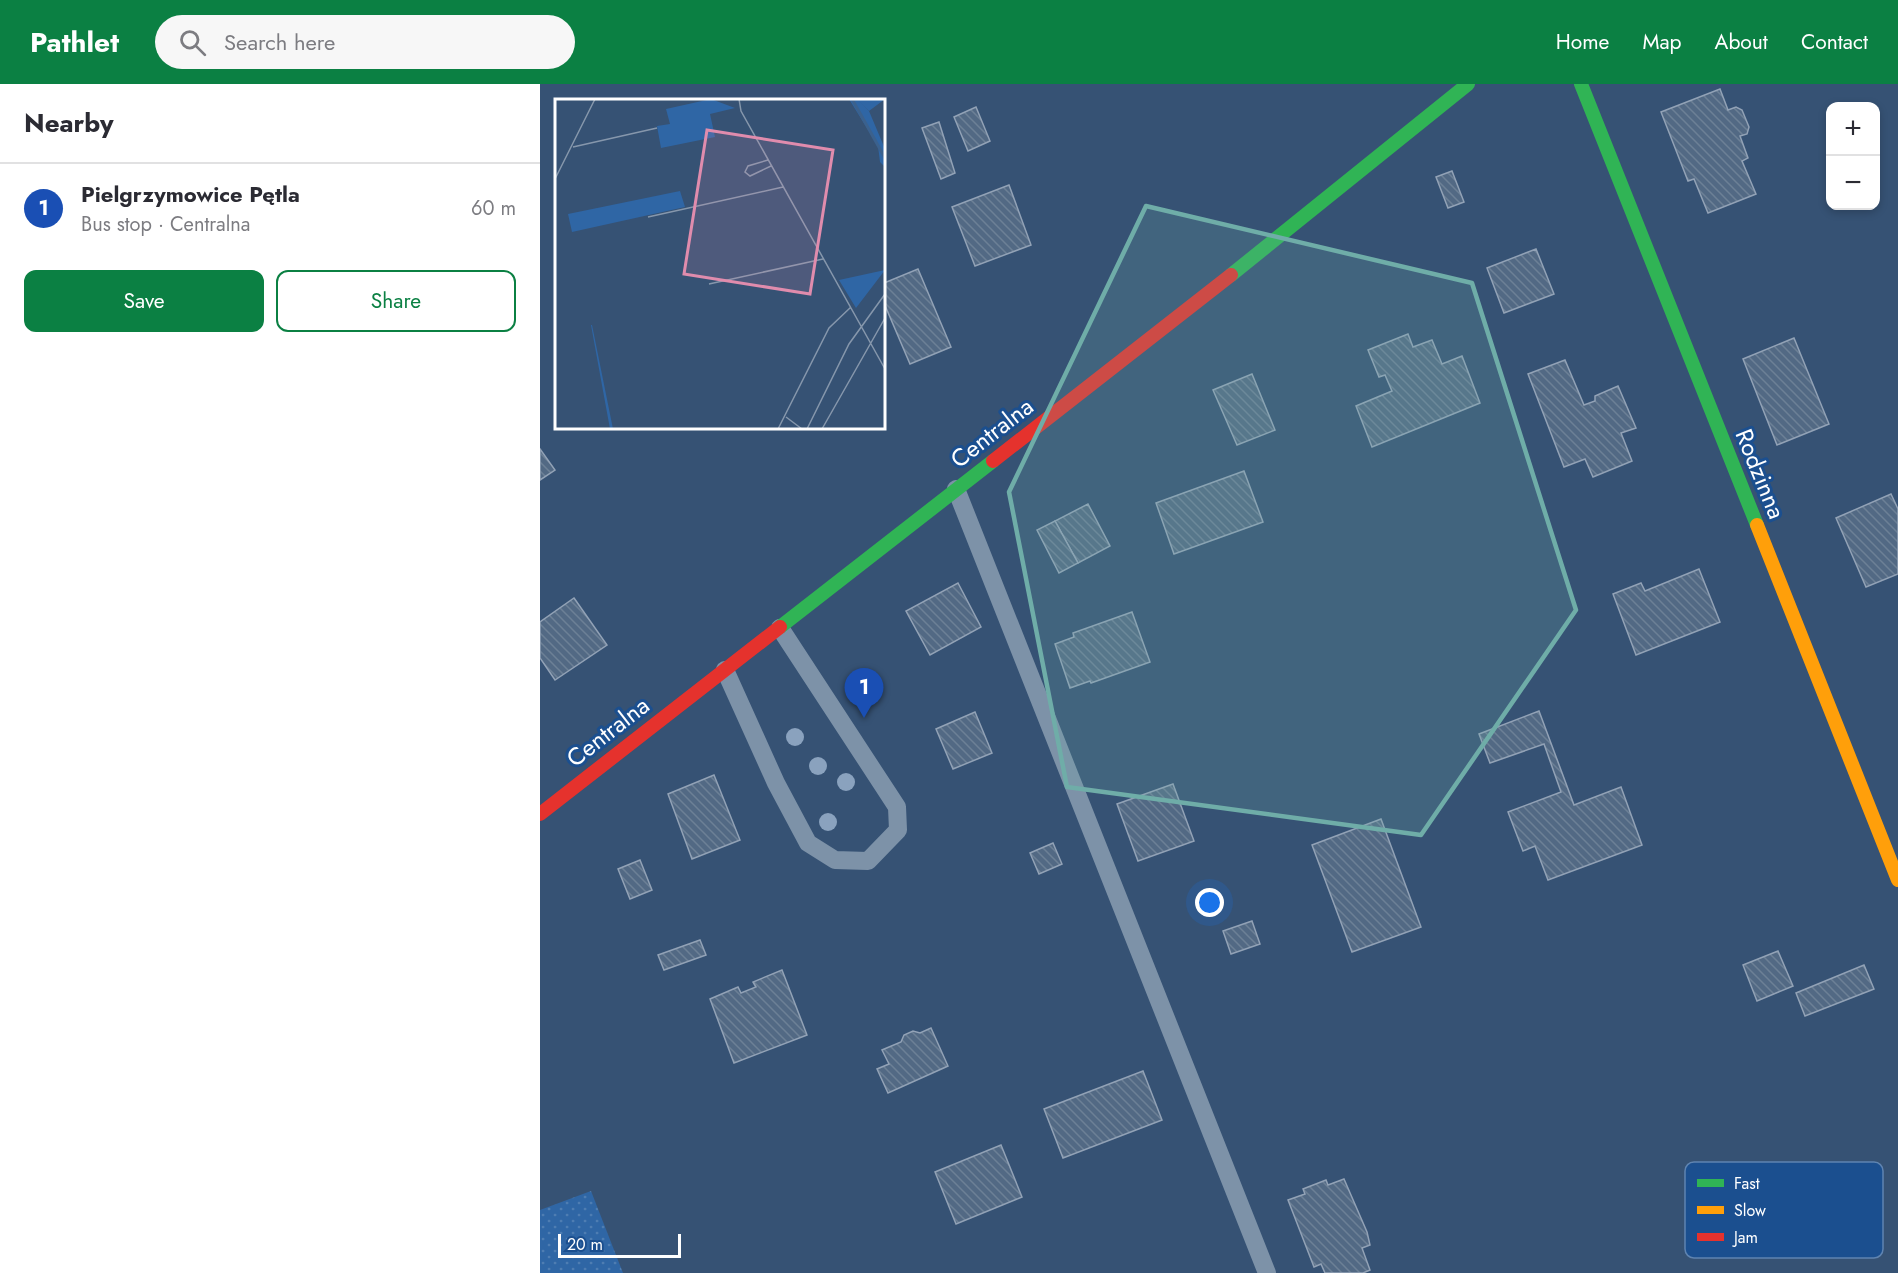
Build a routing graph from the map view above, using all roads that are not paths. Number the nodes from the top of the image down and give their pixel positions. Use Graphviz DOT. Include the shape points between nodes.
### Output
graph roads {
  1 [pos="1468,84"];
  2 [pos="1581,84"];
  3 [pos="956,489"];
  4 [pos="780,628"];
  5 [pos="725,670"];
  6 [pos="540,813"];
  7 [pos="1898,880"];
  8 [pos="1267,1273"];
  1 -- 3 [label="street, Centralna"];
  2 -- 7 [label="street, Rodzinna"];
  3 -- 4 [label="street, Centralna"];
  3 -- 8 [label="lane"];
  4 -- 5 [label="street, Centralna"];
  4 -- 5 [label="lane" via="897,807 898,830 868,861 835,860 808,843"];
  5 -- 6 [label="street, Centralna"];
}
